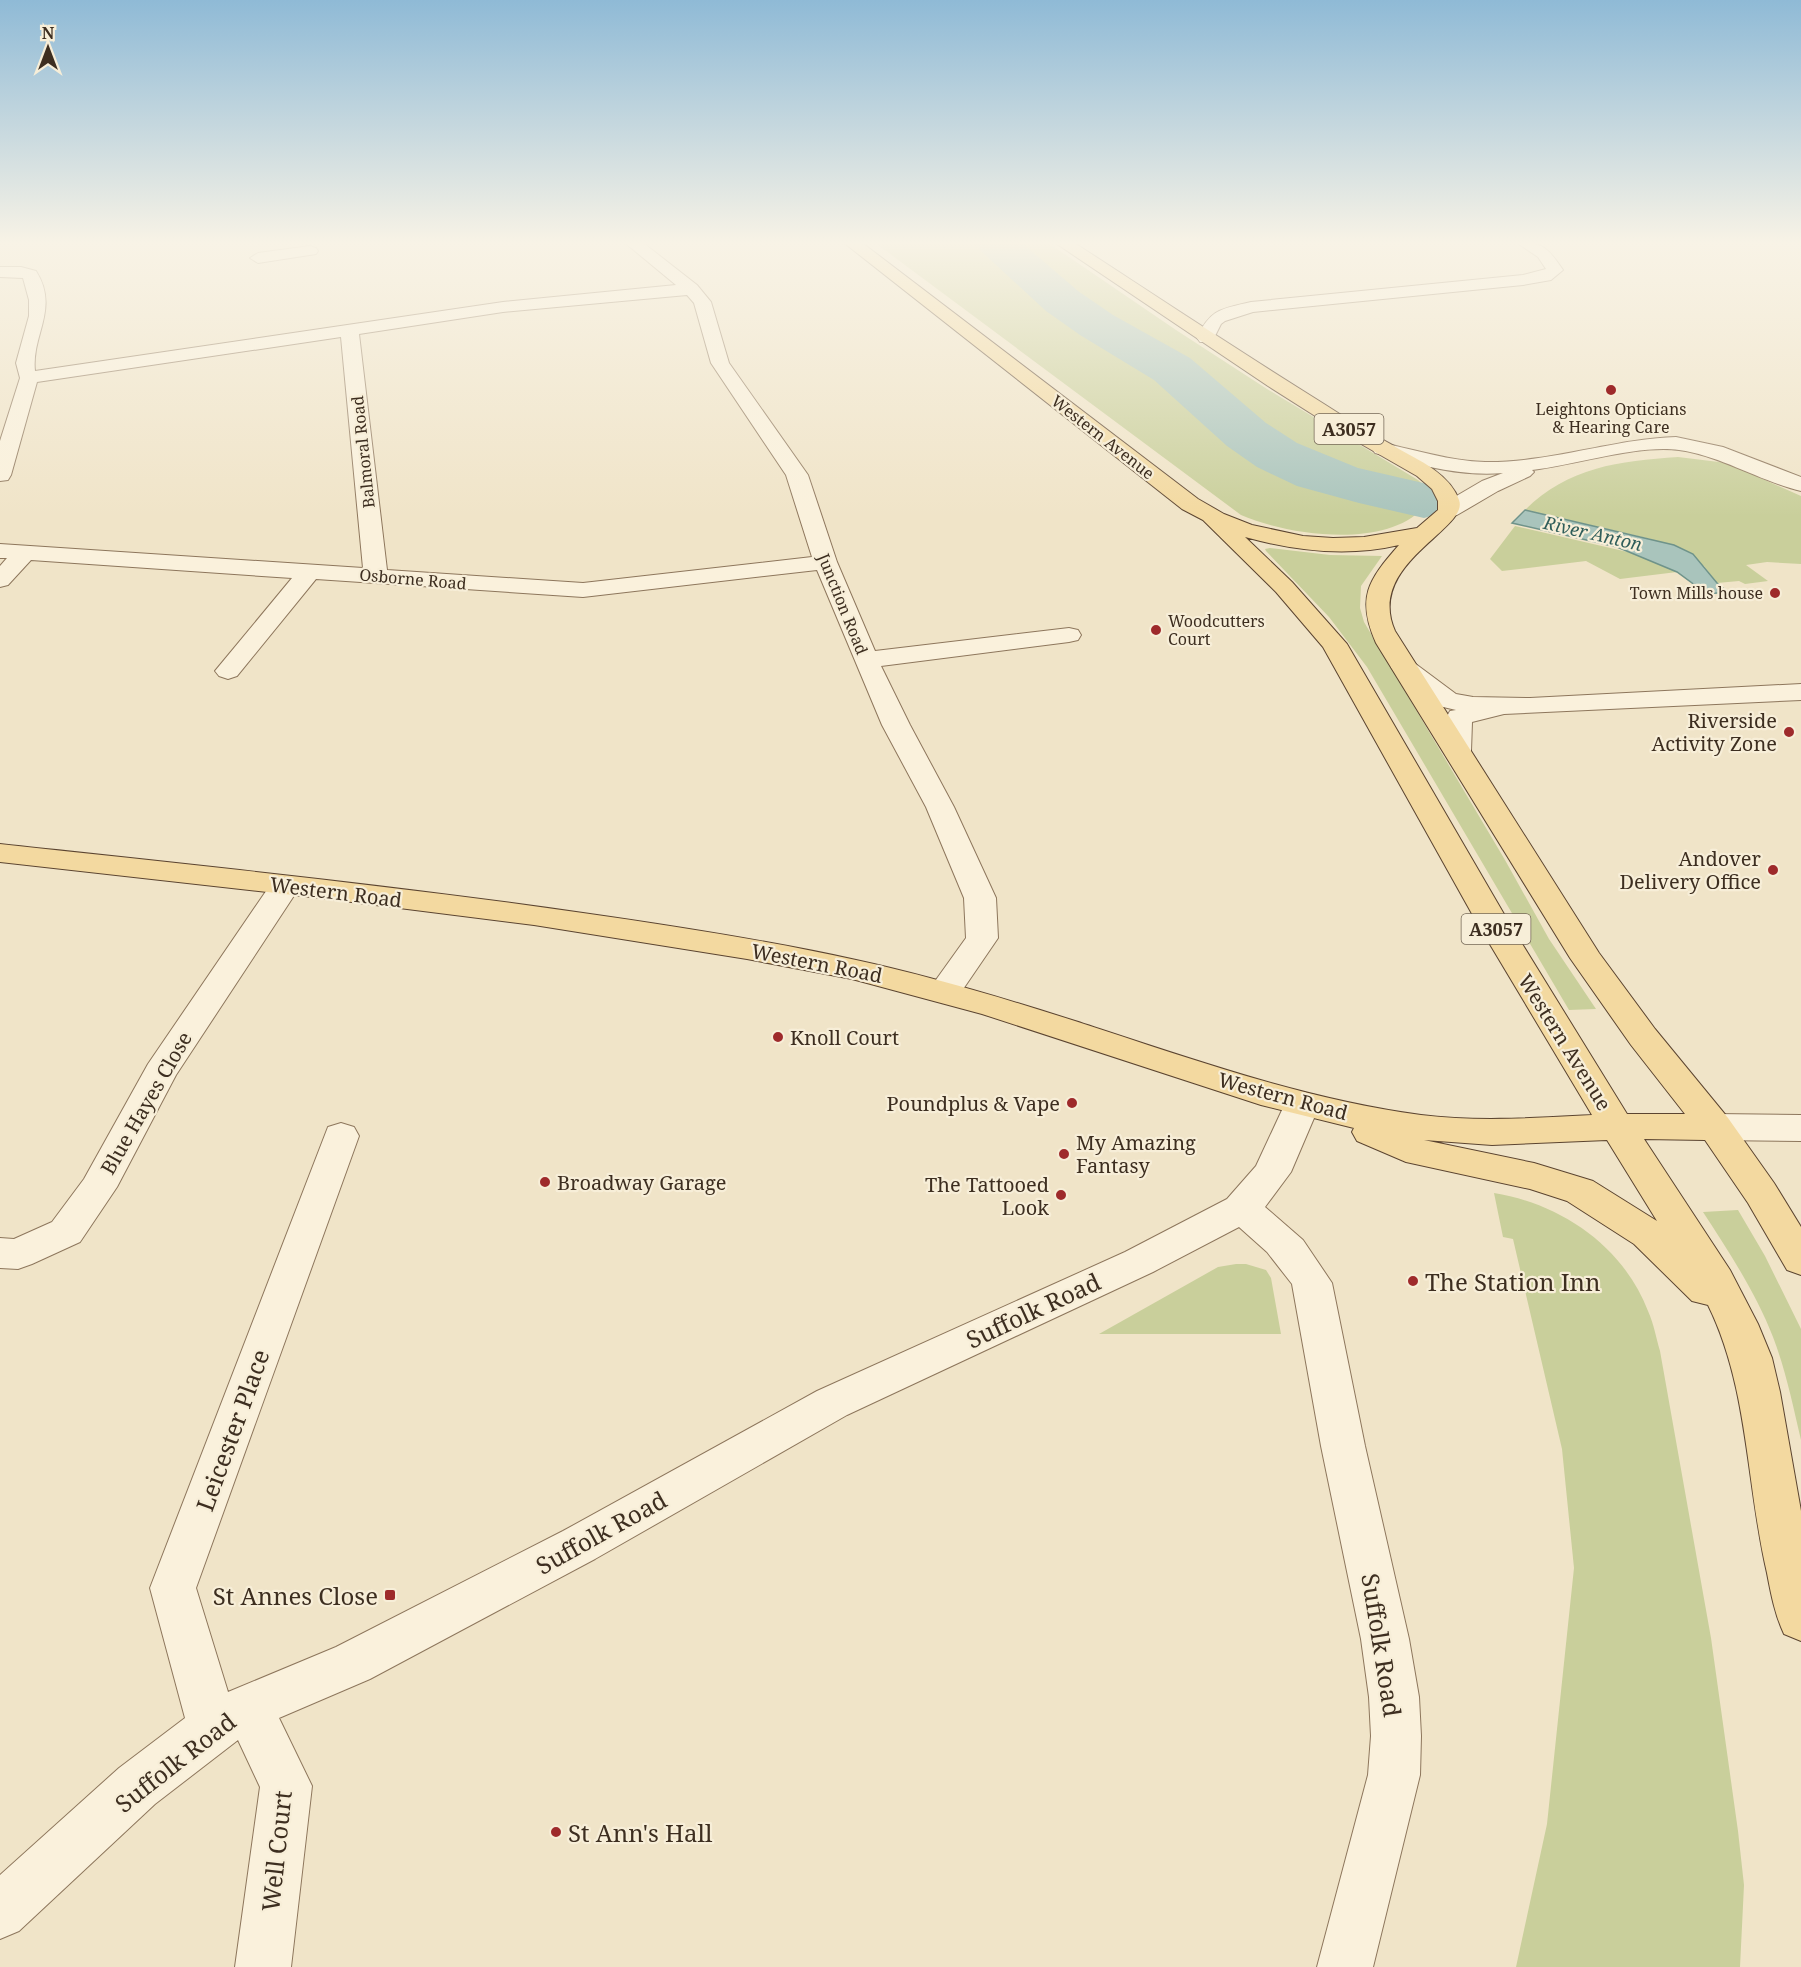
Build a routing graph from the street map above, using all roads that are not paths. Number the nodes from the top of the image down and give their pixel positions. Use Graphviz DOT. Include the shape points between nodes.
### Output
graph roads {
  1 [pos="32,334"];
  2 [pos="318,334"];
  3 [pos="350,334"];
  4 [pos="711,334"];
  5 [pos="970,334"];
  6 [pos="1200,334"];
  7 [pos="1208,334"];
  8 [pos="1206,338"];
  9 [pos="29,378"];
  10 [pos="1382,449"];
  11 [pos="1547,462"];
  12 [pos="0,474"];
  13 [pos="1801,485"];
  14 [pos="1449,510"];
  15 [pos="1213,519"];
  16 [pos="1423,534"];
  17 [pos="0,551"];
  18 [pos="25,553"];
  19 [pos="825,562"];
  20 [pos="310,571"];
  21 [pos="376,576"];
  22 [pos="0,580"];
  23 [pos="1070,635"];
  24 [pos="866,660"];
  25 [pos="1404,667"];
  26 [pos="228,670"];
  27 [pos="1801,692"];
  28 [pos="1505,706"];
  29 [pos="1457,751"];
  30 [pos="0,853"];
  31 [pos="286,885"];
  32 [pos="945,991"];
  33 [pos="1302,1104"];
  34 [pos="1617,1127"];
  35 [pos="1715,1128"];
  36 [pos="1801,1128"];
  37 [pos="341,1136"];
  38 [pos="1241,1209"];
  39 [pos="0,1253"];
  40 [pos="1801,1260"];
  41 [pos="1738,1324"];
  42 [pos="1801,1619"];
  43 [pos="230,1717"];
  44 [pos="0,1912"];
  45 [pos="263,1967"];
  46 [pos="1345,1967"];
  1 -- 9 [label="street" via="26,356"];
  2 -- 9 [label="street"];
  3 -- 21 [label="street, Balmoral Road"];
  4 -- 19 [label="street, Junction Road" via="720,363 797,476"];
  5 -- 15 [label="main road, Western Avenue / A3057"];
  6 -- 8 [label="main road, A3057"];
  7 -- 8 [label="street"];
  8 -- 10 [label="main road, A3057"];
  9 -- 12 [label="street"];
  10 -- 11 [label="street" via="1464,466"];
  10 -- 14 [label="main road, A3057" via="1434,480 1446,494"];
  11 -- 13 [label="street" via="1646,444 1676,443 1716,451"];
  11 -- 14 [label="street" via="1490,486"];
  14 -- 16 [label="main road, A3057"];
  15 -- 16 [label="main road, Western Avenue / A3057" via="1250,534 1311,543 1364,544"];
  15 -- 34 [label="main road, Western Avenue / A3057" via="1284,587 1334,644 1492,921"];
  16 -- 25 [label="main road, A3057" via="1386,577 1377,599 1379,621"];
  17 -- 18 [label="street, Osborne Road"];
  18 -- 20 [label="street, Osborne Road"];
  18 -- 22 [label="street"];
  19 -- 21 [label="street, Osborne Road" via="583,590"];
  19 -- 24 [label="street, Junction Road"];
  20 -- 21 [label="street, Osborne Road"];
  20 -- 26 [label="street"];
  23 -- 24 [label="street"];
  24 -- 32 [label="street, Junction Road" via="940,807 980,898 982,938"];
  25 -- 28 [label="street" via="1448,700"];
  25 -- 29 [label="main road, A3057"];
  27 -- 28 [label="street"];
  28 -- 29 [label="street" via="1459,717"];
  29 -- 35 [label="main road, A3057" via="1586,958"];
  30 -- 31 [label="main road, Western Road"];
  31 -- 32 [label="main road, Western Road" via="684,939 846,968"];
  31 -- 39 [label="street, Blue Hayes Close" via="160,1071 98,1187 66,1232 18,1254"];
  32 -- 33 [label="main road, Western Road"];
  33 -- 34 [label="main road, Western Road" via="1421,1128 1466,1132"];
  33 -- 38 [label="street, Suffolk Road" via="1272,1172"];
  33 -- 41 [label="main road" via="1419,1153 1534,1176 1580,1191 1648,1234"];
  34 -- 35 [label="main road, Western Road"];
  34 -- 41 [label="main road, Western Avenue / A3057" via="1699,1252"];
  35 -- 36 [label="street"];
  35 -- 40 [label="main road, A3057" via="1761,1193"];
  37 -- 43 [label="street, Leicester Place" via="173,1588"];
  38 -- 43 [label="street, Suffolk Road" via="1139,1262 832,1403 579,1545 364,1658"];
  38 -- 46 [label="street, Suffolk Road" via="1278,1237 1299,1259 1312,1283 1394,1697 1394,1775"];
  41 -- 42 [label="main road, Western Avenue / A3057" via="1759,1392 1785,1552"];
  43 -- 44 [label="street, Suffolk Road" via="137,1786"];
  43 -- 45 [label="street, Well Court" via="286,1786"];
}
